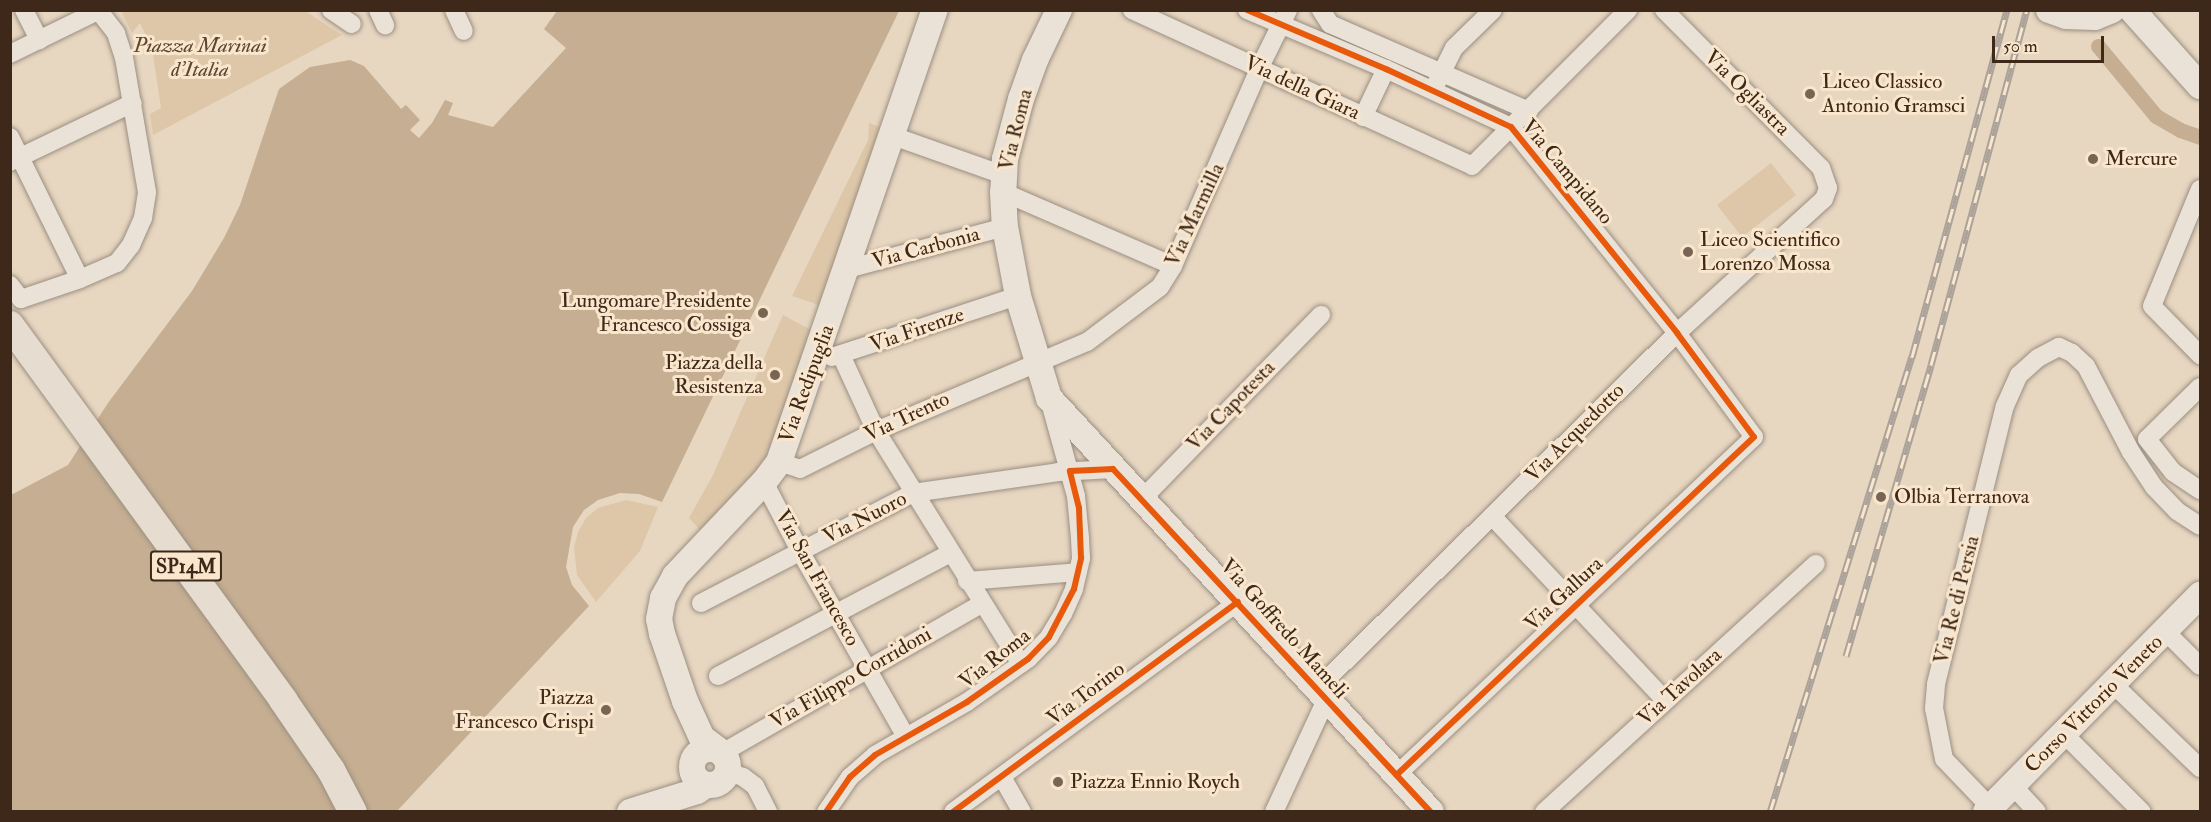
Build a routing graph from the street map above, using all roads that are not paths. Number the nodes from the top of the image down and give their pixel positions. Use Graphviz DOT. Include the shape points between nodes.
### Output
graph roads {
  1 [pos="24,10"];
  2 [pos="331,10"];
  3 [pos="454,10"];
  4 [pos="935,10"];
  5 [pos="1059,10"];
  6 [pos="1132,10"];
  7 [pos="1247,10"];
  8 [pos="1493,10"];
  9 [pos="1628,10"];
  10 [pos="1664,10"];
  11 [pos="2049,10"];
  12 [pos="2112,10"];
  13 [pos="2132,10"];
  14 [pos="99,11"];
  15 [pos="1330,15"];
  16 [pos="1284,18"];
  17 [pos="352,24"];
  18 [pos="464,31"];
  19 [pos="39,40"];
  20 [pos="10,54"];
  21 [pos="1258,69"];
  22 [pos="1386,69"];
  23 [pos="1441,74"];
  24 [pos="2200,86"];
  25 [pos="1433,91"];
  26 [pos="133,103"];
  27 [pos="1529,111"];
  28 [pos="1363,117"];
  29 [pos="1511,127"];
  30 [pos="893,136"];
  31 [pos="10,137"];
  32 [pos="16,160"];
  33 [pos="1827,178"];
  34 [pos="1003,184"];
  35 [pos="2200,189"];
  36 [pos="1005,227"];
  37 [pos="1173,266"];
  38 [pos="848,270"];
  39 [pos="80,279"];
  40 [pos="1018,296"];
  41 [pos="14,303"];
  42 [pos="1321,315"];
  43 [pos="1677,333"];
  44 [pos="841,355"];
  45 [pos="2200,355"];
  46 [pos="816,361"];
  47 [pos="1037,362"];
  48 [pos="2200,387"];
  49 [pos="1049,399"];
  50 [pos="876,431"];
  51 [pos="1754,437"];
  52 [pos="1113,469"];
  53 [pos="1070,471"];
  54 [pos="772,472"];
  55 [pos="2200,490"];
  56 [pos="913,493"];
  57 [pos="1142,499"];
  58 [pos="1492,516"];
  59 [pos="2200,526"];
  60 [pos="800,551"];
  61 [pos="950,553"];
  62 [pos="1816,564"];
  63 [pos="1078,572"];
  64 [pos="967,581"];
  65 [pos="2200,596"];
  66 [pos="1238,602"];
  67 [pos="701,603"];
  68 [pos="981,604"];
  69 [pos="1576,605"];
  70 [pos="836,613"];
  71 [pos="2166,631"];
  72 [pos="1021,664"];
  73 [pos="2200,666"];
  74 [pos="867,668"];
  75 [pos="718,676"];
  76 [pos="2113,684"];
  77 [pos="1321,694"];
  78 [pos="1665,700"];
  79 [pos="2064,734"];
  80 [pos="906,737"];
  81 [pos="710,764"];
  82 [pos="2200,768"];
  83 [pos="1396,775"];
  84 [pos="1002,777"];
  85 [pos="2013,786"];
  86 [pos="1988,809"];
  87 [pos="353,812"];
  88 [pos="630,812"];
  89 [pos="768,812"];
  90 [pos="826,812"];
  91 [pos="953,812"];
  92 [pos="1022,812"];
  93 [pos="1275,812"];
  94 [pos="1431,812"];
  95 [pos="1544,812"];
  96 [pos="2037,812"];
  97 [pos="2142,812"];
  1 -- 19 [label="street"];
  2 -- 17 [label="street"];
  3 -- 18 [label="street"];
  4 -- 30 [label="main road, Via Redipuglia"];
  5 -- 34 [label="main road, Via Roma" via="1021,99 1005,159"];
  6 -- 21 [label="street, Via della Giara"];
  7 -- 16 [label="street, Via Campidano"];
  8 -- 23 [label="street" via="1454,48"];
  9 -- 27 [label="street"];
  10 -- 33 [label="street, Via Ogliastra"];
  11 -- 12 [label="main road" via="2066,16 2095,17"];
  13 -- 24 [label="main road"];
  14 -- 19 [label="street"];
  14 -- 26 [label="street" via="116,33"];
  15 -- 23 [label="street, Via Campidano"];
  16 -- 21 [label="street, Via Marmilla"];
  16 -- 22 [label="street, Via Campidano"];
  19 -- 20 [label="street"];
  21 -- 28 [label="street, Via della Giara"];
  21 -- 37 [label="street, Via Marmilla"];
  22 -- 25 [label="street, Via Campidano"];
  22 -- 28 [label="street"];
  23 -- 25 [label="street"];
  23 -- 27 [label="street, Via Campidano"];
  25 -- 29 [label="street, Via Campidano"];
  26 -- 32 [label="street"];
  26 -- 39 [label="street" via="147,192 143,218 131,245 117,263"];
  27 -- 29 [label="street"];
  28 -- 29 [label="street, Via della Giara" via="1472,166"];
  29 -- 43 [label="street, Via Campidano"];
  30 -- 34 [label="street"];
  30 -- 38 [label="main road, Via Redipuglia"];
  31 -- 32 [label="street"];
  32 -- 39 [label="street"];
  33 -- 43 [label="street, Via Acquedotto" via="1824,199"];
  34 -- 36 [label="main road, Via Roma"];
  34 -- 37 [label="street"];
  35 -- 45 [label="street" via="2152,306"];
  36 -- 38 [label="street, Via Carbonia"];
  36 -- 40 [label="main road, Via Roma"];
  37 -- 47 [label="street, Via Marmilla" via="1160,287 1095,336"];
  38 -- 46 [label="main road, Via Redipuglia"];
  39 -- 41 [label="street"];
  40 -- 44 [label="street, Via Firenze"];
  40 -- 47 [label="main road, Via Roma"];
  41 -- 87 [label="main road, SP14M" via="331,770"];
  42 -- 57 [label="street, Via Capotesta"];
  43 -- 51 [label="street, Via Campidano"];
  43 -- 58 [label="street, Via Acquedotto"];
  44 -- 46 [label="street, Via Firenze"];
  44 -- 50 [label="street"];
  46 -- 54 [label="main road, Via Redipuglia"];
  47 -- 49 [label="main road, Via Roma"];
  47 -- 50 [label="street, Via Trento"];
  48 -- 55 [label="street" via="2147,439 2173,472"];
  49 -- 52 [label="main road, Via Goffredo Mameli"];
  49 -- 53 [label="street, Via Roma"];
  50 -- 54 [label="street, Via Trento" via="800,469"];
  50 -- 56 [label="street"];
  51 -- 69 [label="street, Via Gallura"];
  52 -- 53 [label="street, Via Nuoro"];
  52 -- 57 [label="main road, Via Goffredo Mameli"];
  53 -- 56 [label="street, Via Nuoro"];
  53 -- 63 [label="street, Via Roma" via="1079,508"];
  54 -- 60 [label="street, Via San Francesco"];
  54 -- 81 [label="main road, Via Redipuglia" via="675,576 660,608 662,634"];
  56 -- 60 [label="street, Via Nuoro"];
  56 -- 61 [label="street"];
  57 -- 66 [label="main road, Via Goffredo Mameli"];
  58 -- 69 [label="street"];
  58 -- 77 [label="street, Via Acquedotto"];
  59 -- 86 [label="street, Via Re di Persia" via="2177,511 2154,487 2086,366 2072,353 2059,347 2038,358 2019,375 2005,406 1936,684 1934,708 1944,759"];
  60 -- 67 [label="street, Via Nuoro"];
  60 -- 70 [label="street, Via San Francesco"];
  61 -- 64 [label="street"];
  61 -- 70 [label="street"];
  62 -- 78 [label="street, Via Tavolara"];
  63 -- 64 [label="street"];
  63 -- 72 [label="street, Via Roma" via="1074,589 1049,638"];
  64 -- 68 [label="street"];
  65 -- 71 [label="main road, Corso Vittorio Veneto"];
  66 -- 77 [label="main road, Via Goffredo Mameli"];
  66 -- 84 [label="street, Via Torino"];
  68 -- 72 [label="street"];
  68 -- 74 [label="street, Via Filippo Corridoni"];
  69 -- 78 [label="street"];
  69 -- 83 [label="street, Via Gallura"];
  70 -- 74 [label="street, Via San Francesco"];
  70 -- 75 [label="street"];
  71 -- 73 [label="street"];
  71 -- 76 [label="main road, Corso Vittorio Veneto"];
  72 -- 80 [label="street, Via Roma" via="967,702"];
  74 -- 80 [label="street, Via San Francesco"];
  74 -- 81 [label="street, Via Filippo Corridoni"];
  76 -- 79 [label="main road, Corso Vittorio Veneto"];
  76 -- 82 [label="street"];
  77 -- 83 [label="main road, Via Goffredo Mameli"];
  77 -- 93 [label="street, Via Acquedotto"];
  78 -- 95 [label="street, Via Tavolara"];
  79 -- 85 [label="main road, Corso Vittorio Veneto"];
  79 -- 97 [label="street"];
  80 -- 90 [label="street, Via Roma" via="875,755 850,777"];
  81 -- 88 [label="main road" via="697,790"];
  81 -- 89 [label="street" via="755,786"];
  83 -- 94 [label="main road, Via Goffredo Mameli"];
  84 -- 91 [label="street, Via Torino"];
  84 -- 92 [label="street"];
  85 -- 86 [label="main road, Corso Vittorio Veneto"];
  85 -- 96 [label="street"];
}
